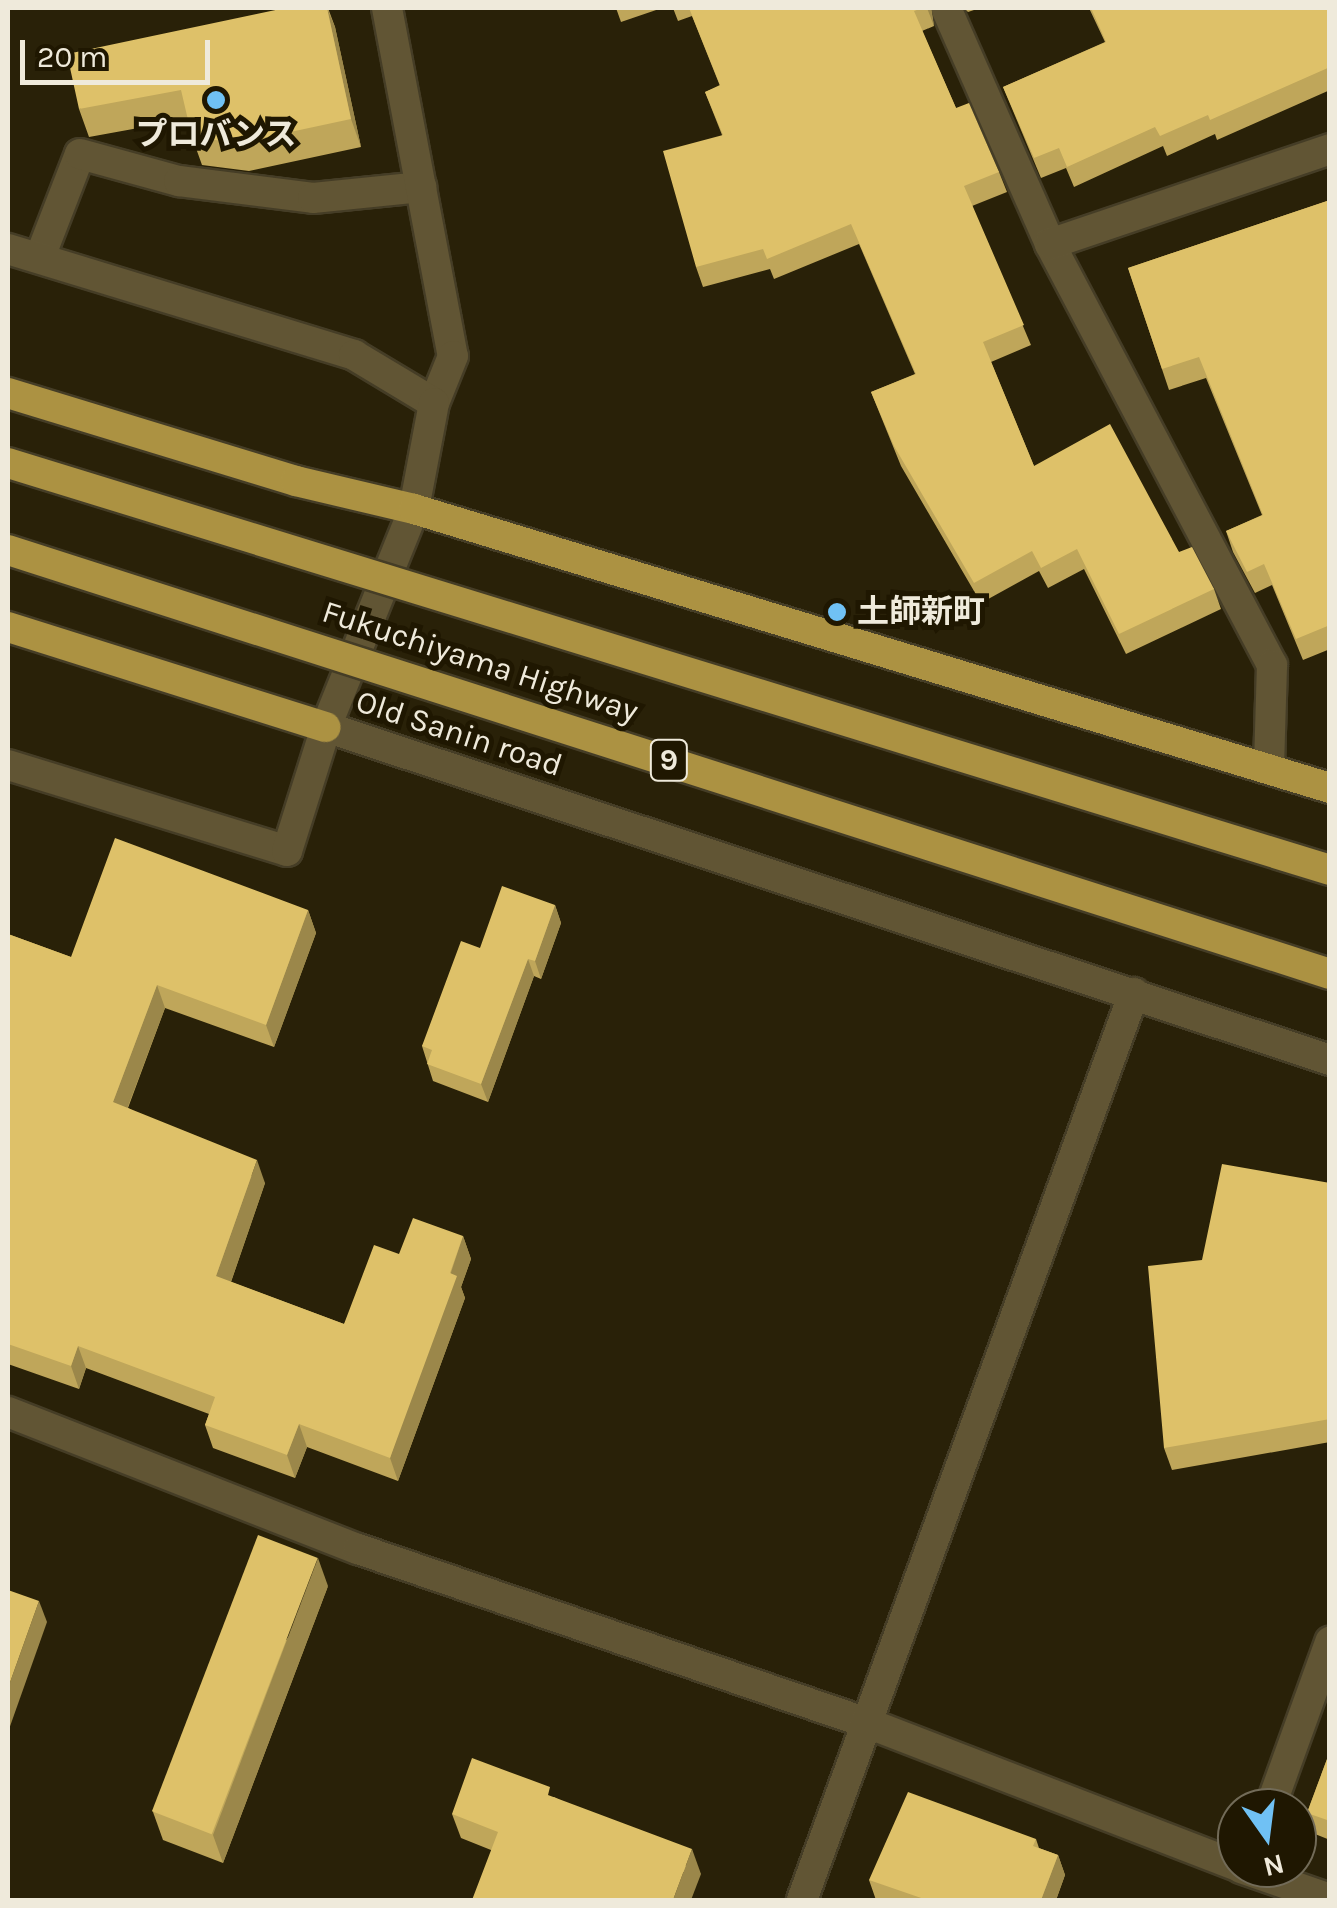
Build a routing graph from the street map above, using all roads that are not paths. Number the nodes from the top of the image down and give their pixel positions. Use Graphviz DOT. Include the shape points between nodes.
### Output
graph roads {
  1 [pos="386,8"];
  2 [pos="946,8"];
  3 [pos="1330,149"];
  4 [pos="421,187"];
  5 [pos="1050,244"];
  6 [pos="8,249"];
  7 [pos="40,258"];
  8 [pos="8,393"];
  9 [pos="434,403"];
  10 [pos="8,463"];
  11 [pos="414,509"];
  12 [pos="8,550"];
  13 [pos="8,626"];
  14 [pos="326,727"];
  15 [pos="8,765"];
  16 [pos="1269,768"];
  17 [pos="1330,788"];
  18 [pos="1330,870"];
  19 [pos="1330,974"];
  20 [pos="1134,993"];
  21 [pos="1330,1060"];
  22 [pos="8,1412"];
  23 [pos="1330,1642"];
  24 [pos="868,1723"];
  25 [pos="1277,1788"];
  26 [pos="1217,1858"];
  27 [pos="1299,1888"];
  28 [pos="1330,1899"];
  29 [pos="802,1900"];
  1 -- 4 [label="street, Old Sanin road"];
  2 -- 5 [label="street"];
  3 -- 5 [label="street"];
  4 -- 7 [label="street" via="312,198 178,181 80,154"];
  4 -- 9 [label="street, Old Sanin road" via="453,356"];
  5 -- 16 [label="street" via="1272,666"];
  6 -- 7 [label="street"];
  7 -- 9 [label="street" via="354,356"];
  8 -- 11 [label="highway" via="296,481"];
  9 -- 11 [label="street, Old Sanin road"];
  10 -- 18 [label="highway, Fukuchiyama Highway, bridge"];
  11 -- 14 [label="street, Old Sanin road"];
  11 -- 16 [label="highway"];
  12 -- 19 [label="highway, Fukuchiyama Highway / 9, bridge"];
  13 -- 14 [label="highway"];
  14 -- 15 [label="street" via="287,852"];
  14 -- 20 [label="street, Old Sanin road"];
  16 -- 17 [label="highway"];
  20 -- 21 [label="street, Old Sanin road"];
  20 -- 24 [label="street"];
  22 -- 24 [label="street" via="358,1549"];
  23 -- 25 [label="street"];
  24 -- 26 [label="street"];
  24 -- 29 [label="street"];
  27 -- 28 [label="street"];
}
